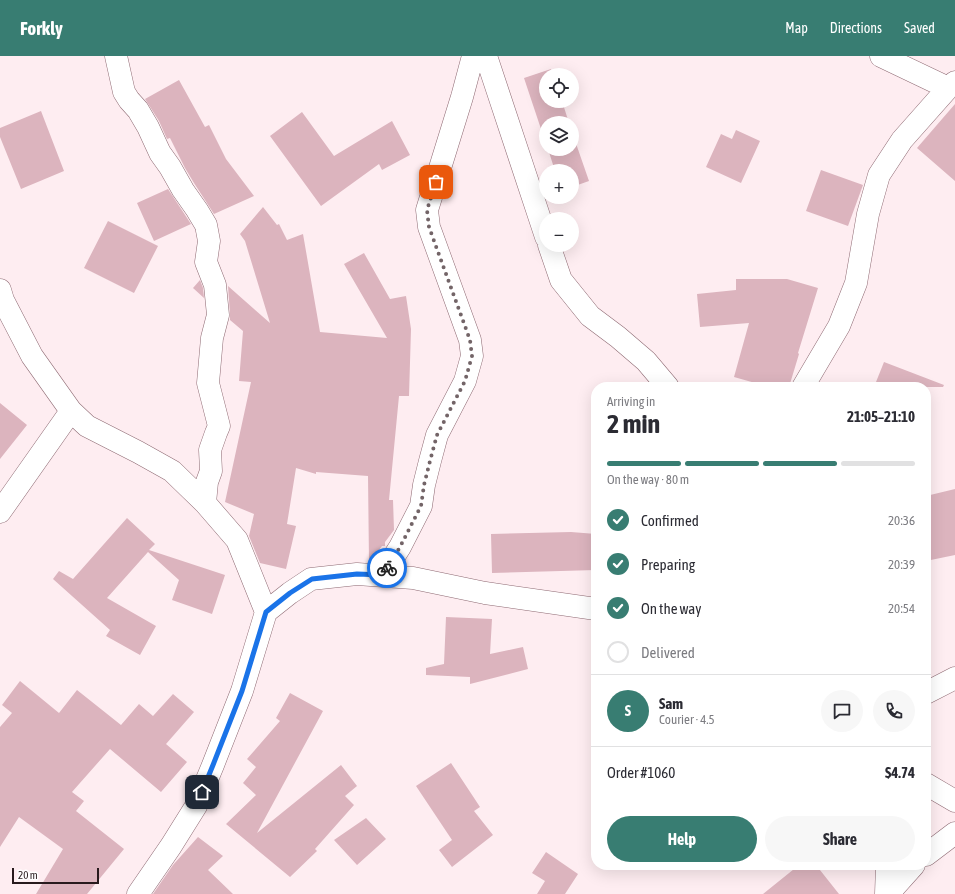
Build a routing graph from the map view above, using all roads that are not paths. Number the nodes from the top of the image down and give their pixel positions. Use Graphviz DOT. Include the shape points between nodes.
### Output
graph roads {
  1 [pos="116,56"];
  2 [pos="473,56"];
  3 [pos="486,56"];
  4 [pos="881,56"];
  5 [pos="952,85"];
  6 [pos="539,216"];
  7 [pos="551,252"];
  8 [pos="0,290"];
  9 [pos="664,382"];
  10 [pos="806,382"];
  11 [pos="71,411"];
  12 [pos="205,503"];
  13 [pos="0,512"];
  14 [pos="383,575"];
  15 [pos="591,608"];
  16 [pos="266,612"];
  17 [pos="955,678"];
  18 [pos="931,690"];
  19 [pos="931,787"];
  20 [pos="955,801"];
  21 [pos="955,833"];
  22 [pos="931,851"];
  23 [pos="887,870"];
  24 [pos="909,870"];
  25 [pos="138,894"];
  26 [pos="887,894"];
  1 -- 12 [label="street" via="124,92 138,110 160,153 206,225 209,240 206,262 215,285 218,315 212,338 208,383 219,426 210,450"];
  2 -- 14 [label="street" via="427,210 429,227 470,340 472,356 465,381 437,435 421,506"];
  3 -- 6 [label="street"];
  4 -- 5 [label="street"];
  5 -- 10 [label="street" via="902,140 879,175 868,214 856,283 839,326"];
  7 -- 9 [label="street" via="561,280 590,316 646,361"];
  8 -- 11 [label="street" via="32,356"];
  11 -- 12 [label="street" via="87,426 172,471"];
  11 -- 13 [label="street"];
  12 -- 16 [label="street" via="238,540"];
  14 -- 15 [label="street"];
  14 -- 16 [label="street" via="357,574 312,579"];
  16 -- 25 [label="street" via="242,691 196,806"];
  17 -- 18 [label="street"];
  19 -- 20 [label="street"];
  21 -- 22 [label="street"];
  23 -- 26 [label="street"];
  24 -- 26 [label="street"];
}
